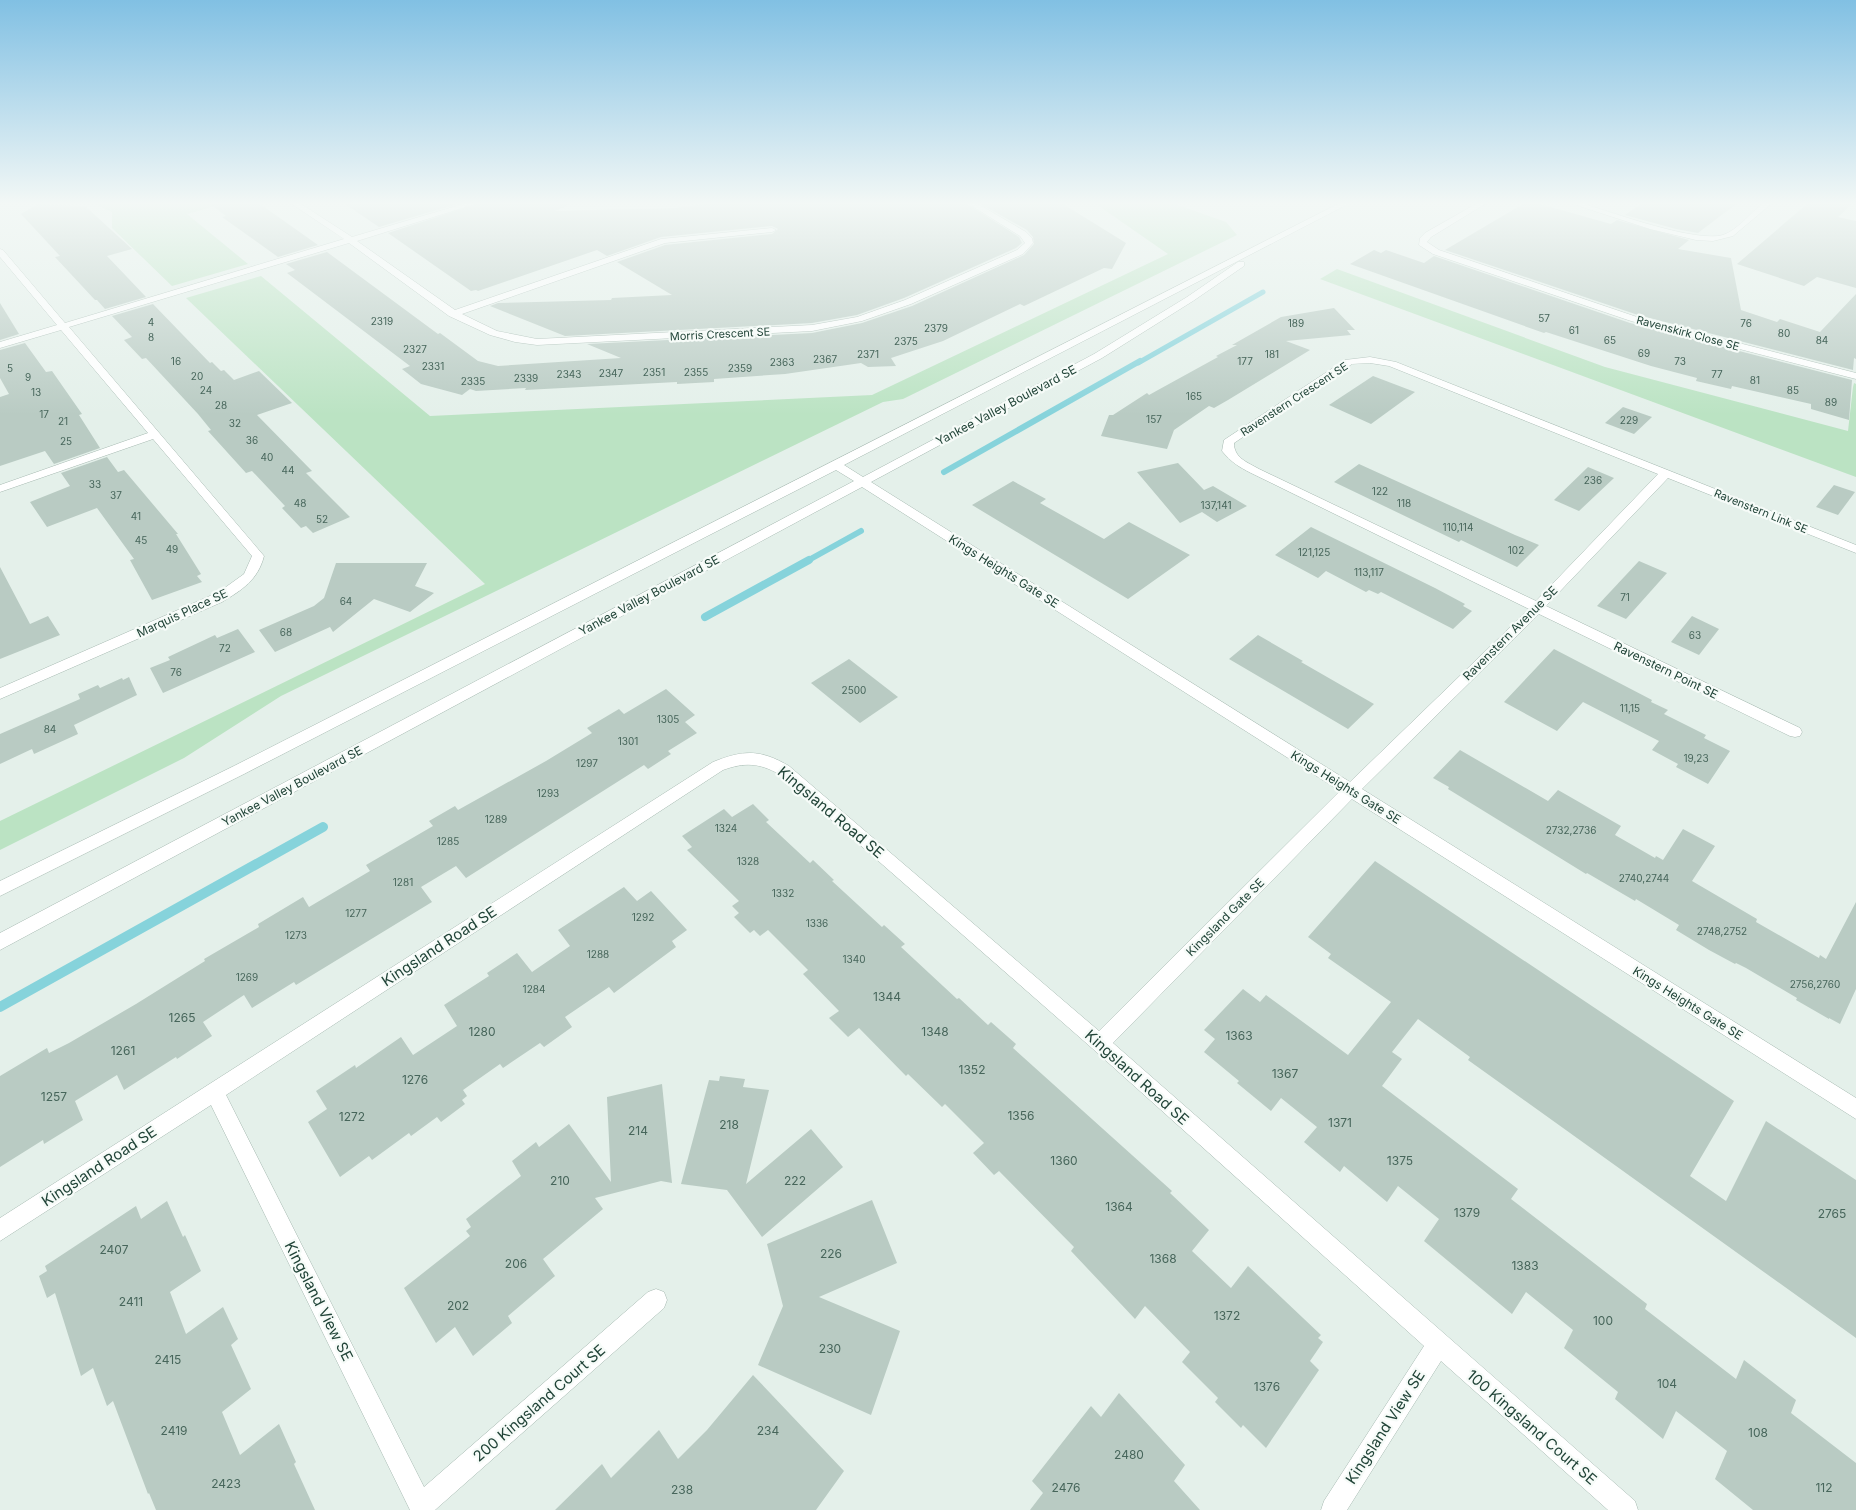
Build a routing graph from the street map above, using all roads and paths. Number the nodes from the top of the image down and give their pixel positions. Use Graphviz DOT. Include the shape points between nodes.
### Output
graph roads {
  1 [pos="19,274"];
  2 [pos="237,274"];
  3 [pos="399,274"];
  4 [pos="567,274"];
  5 [pos="970,274"];
  6 [pos="1204,274"];
  7 [pos="1227,274"];
  8 [pos="1502,274"];
  9 [pos="452,314"];
  10 [pos="64,326"];
  11 [pos="0,345"];
  12 [pos="1856,376"];
  13 [pos="154,435"];
  14 [pos="836,465"];
  15 [pos="1666,473"];
  16 [pos="862,482"];
  17 [pos="0,490"];
  18 [pos="1856,549"];
  19 [pos="1537,608"];
  20 [pos="0,694"];
  21 [pos="1795,732"];
  22 [pos="1351,790"];
  23 [pos="0,889"];
  24 [pos="0,942"];
  25 [pos="1100,1043"];
  26 [pos="214,1091"];
  27 [pos="1856,1109"];
  28 [pos="0,1230"];
  29 [pos="656,1300"];
  30 [pos="1438,1345"];
  31 [pos="422,1508"];
  32 [pos="1332,1510"];
  33 [pos="1626,1510"];
  1 -- 10 [label="street, Marquis Place SE"];
  2 -- 10 [label="street"];
  3 -- 9 [label="street, Morris Crescent SE"];
  4 -- 9 [label="street"];
  5 -- 9 [label="street, Morris Crescent SE" via="860,319 812,328 536,342 504,338"];
  6 -- 14 [label="street, Yankee Valley Boulevard SE"];
  7 -- 16 [label="street, Yankee Valley Boulevard SE" via="1098,356"];
  8 -- 12 [label="street, Ravenskirk Close SE" via="1634,319"];
  10 -- 11 [label="street"];
  10 -- 13 [label="street, Marquis Place SE"];
  13 -- 17 [label="street"];
  13 -- 20 [label="street, Marquis Place SE" via="258,556 256,568 248,578 217,599"];
  14 -- 16 [label="street, Kings Heights Gate SE"];
  14 -- 23 [label="street, Yankee Valley Boulevard SE"];
  15 -- 18 [label="street, Ravenstern Link SE"];
  15 -- 19 [label="street, Ravenstern Avenue SE"];
  15 -- 19 [label="street, Ravenstern Crescent SE" via="1400,368 1360,359 1349,362 1228,442 1228,452 1236,461"];
  16 -- 22 [label="street, Kings Heights Gate SE"];
  16 -- 24 [label="street, Yankee Valley Boulevard SE"];
  19 -- 21 [label="street, Ravenstern Point SE"];
  19 -- 22 [label="street, Ravenstern Avenue SE"];
  22 -- 25 [label="street, Kingsland Gate SE"];
  22 -- 27 [label="street, Kings Heights Gate SE"];
  25 -- 26 [label="street, Kingsland Road SE" via="784,770 768,760 753,757 734,759 718,766"];
  25 -- 30 [label="street, Kingsland Road SE"];
  26 -- 28 [label="street, Kingsland Road SE"];
  26 -- 31 [label="street, Kingsland View SE"];
  29 -- 31 [label="street, 200 Kingsland Court SE"];
  30 -- 32 [label="street, Kingsland View SE"];
  30 -- 33 [label="street, 100 Kingsland Court SE"];
}
